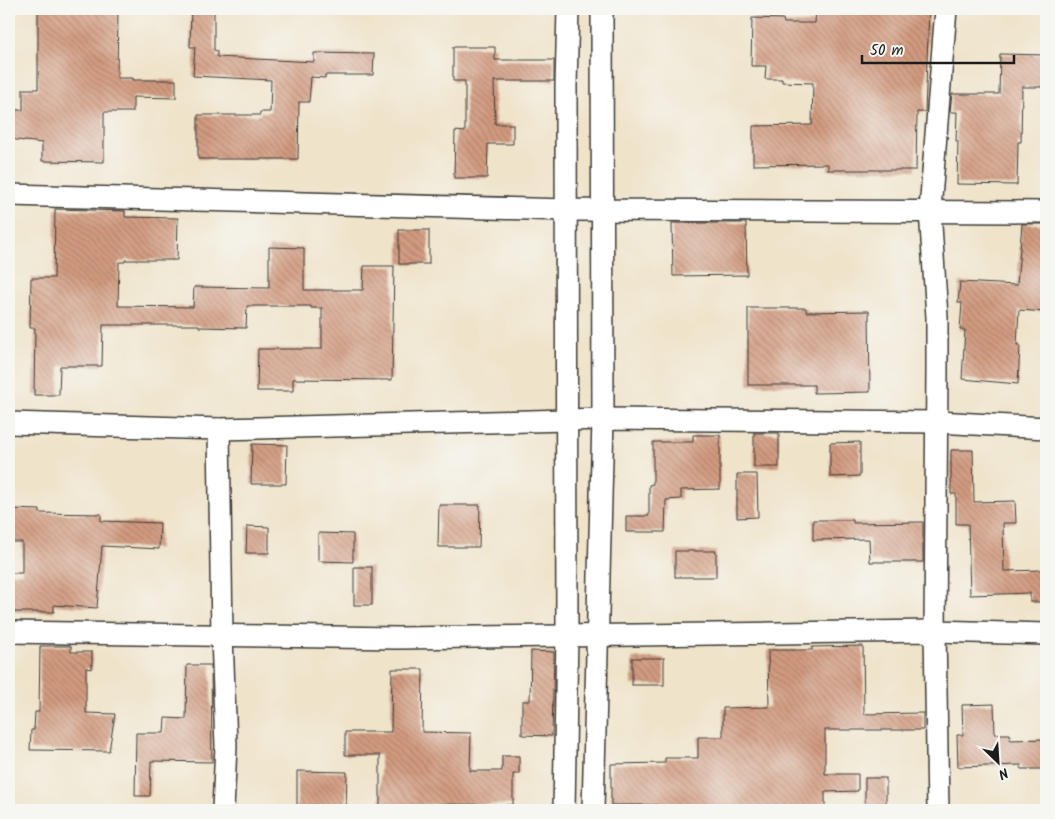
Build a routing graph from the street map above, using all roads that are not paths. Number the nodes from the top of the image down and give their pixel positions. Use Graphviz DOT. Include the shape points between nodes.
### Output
graph roads {
  1 [pos="568,9"];
  2 [pos="602,9"];
  3 [pos="946,9"];
  4 [pos="9,195"];
  5 [pos="566,210"];
  6 [pos="602,210"];
  7 [pos="930,210"];
  8 [pos="1046,212"];
  9 [pos="603,419"];
  10 [pos="567,420"];
  11 [pos="937,422"];
  12 [pos="9,424"];
  13 [pos="1046,428"];
  14 [pos="220,429"];
  15 [pos="936,631"];
  16 [pos="9,632"];
  17 [pos="1046,634"];
  18 [pos="567,635"];
  19 [pos="596,635"];
  20 [pos="222,636"];
  21 [pos="223,810"];
  22 [pos="564,810"];
  23 [pos="593,810"];
  24 [pos="938,810"];
  1 -- 5 [label="street"];
  2 -- 6 [label="street"];
  3 -- 7 [label="street"];
  4 -- 5 [label="street"];
  5 -- 6 [label="street"];
  5 -- 10 [label="street"];
  6 -- 7 [label="street"];
  6 -- 9 [label="street"];
  7 -- 8 [label="street"];
  7 -- 11 [label="street" via="937,318"];
  9 -- 10 [label="street"];
  9 -- 11 [label="street"];
  9 -- 19 [label="street"];
  10 -- 14 [label="street"];
  10 -- 18 [label="street"];
  11 -- 13 [label="street"];
  11 -- 15 [label="street"];
  12 -- 14 [label="street"];
  14 -- 20 [label="street"];
  15 -- 17 [label="street"];
  15 -- 19 [label="street"];
  15 -- 24 [label="street"];
  16 -- 20 [label="street"];
  18 -- 19 [label="street"];
  18 -- 20 [label="street" via="487,638"];
  18 -- 22 [label="street"];
  19 -- 23 [label="street"];
  20 -- 21 [label="street" via="226,746"];
}
